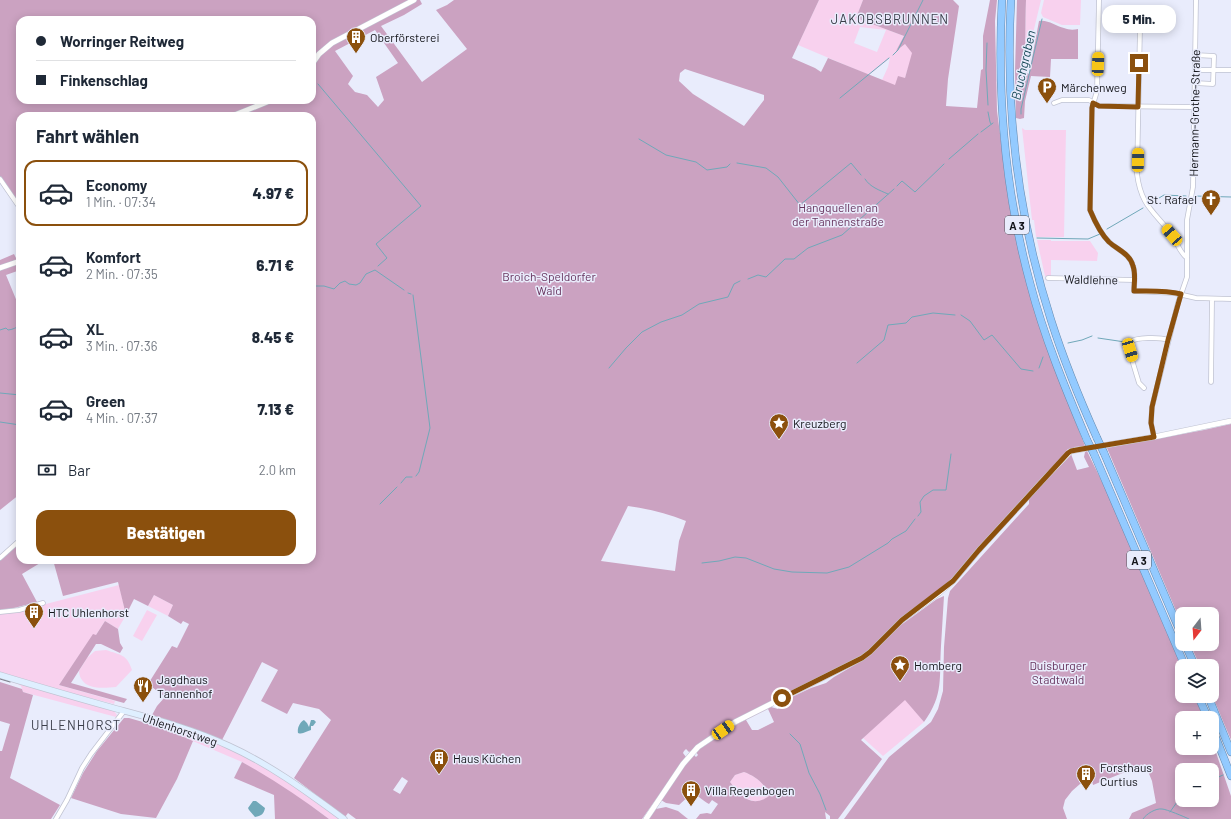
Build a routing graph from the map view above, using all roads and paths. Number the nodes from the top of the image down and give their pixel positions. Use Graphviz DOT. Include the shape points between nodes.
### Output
graph roads {
  1 [pos="414,0"];
  2 [pos="1002,0"];
  3 [pos="1011,0"];
  4 [pos="1099,0"];
  5 [pos="1196,0"];
  6 [pos="1142,24"];
  7 [pos="1195,55"];
  8 [pos="316,58"];
  9 [pos="1195,70"];
  10 [pos="1213,70"];
  11 [pos="1231,70"];
  12 [pos="1195,83"];
  13 [pos="1054,103"];
  14 [pos="1093,103"];
  15 [pos="262,104"];
  16 [pos="1138,107"];
  17 [pos="1194,107"];
  18 [pos="242,112"];
  19 [pos="0,180"];
  20 [pos="16,202"];
  21 [pos="1176,242"];
  22 [pos="1187,242"];
  23 [pos="1187,258"];
  24 [pos="16,262"];
  25 [pos="0,268"];
  26 [pos="1048,278"];
  27 [pos="1134,280"];
  28 [pos="1181,294"];
  29 [pos="1212,299"];
  30 [pos="1231,299"];
  31 [pos="1168,340"];
  32 [pos="1211,382"];
  33 [pos="1144,388"];
  34 [pos="1231,421"];
  35 [pos="1154,437"];
  36 [pos="16,544"];
  37 [pos="0,558"];
  38 [pos="43,603"];
  39 [pos="0,612"];
  40 [pos="1175,620"];
  41 [pos="1182,659"];
  42 [pos="0,675"];
  43 [pos="1211,703"];
  44 [pos="124,711"];
  45 [pos="1219,746"];
  46 [pos="1231,752"];
  47 [pos="1231,776"];
  48 [pos="56,819"];
  49 [pos="344,819"];
  50 [pos="646,819"];
  1 -- 8 [label="street" via="332,43"];
  2 -- 41 [label="highway, A 3, bridge" via="1000,62 1004,141 1014,212 1030,282 1056,364"];
  3 -- 40 [label="highway, A 3, bridge" via="1010,104 1023,211 1040,282 1065,361"];
  4 -- 14 [label="street" via="1097,91"];
  5 -- 7 [label="street, Hermann-Grothe-Straße"];
  6 -- 16 [label="street"];
  7 -- 9 [label="street, Hermann-Grothe-Straße"];
  7 -- 10 [label="street" via="1214,56"];
  9 -- 10 [label="street"];
  9 -- 12 [label="street, Hermann-Grothe-Straße"];
  10 -- 11 [label="street"];
  10 -- 12 [label="street" via="1213,84"];
  12 -- 17 [label="street, Hermann-Grothe-Straße"];
  13 -- 14 [label="street" via="1062,100 1089,100"];
  14 -- 16 [label="street" via="1099,106"];
  14 -- 27 [label="street" via="1090,210 1101,232 1132,262"];
  15 -- 18 [label="street"];
  16 -- 17 [label="street"];
  16 -- 21 [label="street" via="1139,185 1147,205"];
  17 -- 22 [label="street, Hermann-Grothe-Straße" via="1193,187 1187,220"];
  19 -- 20 [label="street"];
  21 -- 22 [label="street"];
  21 -- 23 [label="street"];
  22 -- 23 [label="street, Hermann-Grothe-Straße"];
  23 -- 28 [label="street, Hermann-Grothe-Straße" via="1187,277"];
  24 -- 25 [label="street"];
  26 -- 27 [label="street, Waldlehne"];
  27 -- 28 [label="street" via="1134,291"];
  28 -- 29 [label="street" via="1191,298"];
  28 -- 31 [label="street, Hermann-Grothe-Straße"];
  29 -- 30 [label="street"];
  29 -- 32 [label="street"];
  31 -- 33 [label="street" via="1135,339 1130,342 1139,383"];
  31 -- 35 [label="street, Hermann-Grothe-Straße" via="1151,414"];
  34 -- 35 [label="street"];
  35 -- 50 [label="street" via="1071,451 953,581 902,620 862,658 738,720 698,747 683,764"];
  36 -- 37 [label="street"];
  38 -- 39 [label="street"];
  42 -- 44 [label="main road, Uhlenhorstweg"];
  43 -- 46 [label="highway"];
  44 -- 48 [label="street" via="82,768"];
  44 -- 49 [label="main road, Uhlenhorstweg" via="194,732 235,749 272,768"];
  45 -- 47 [label="highway"];
}
